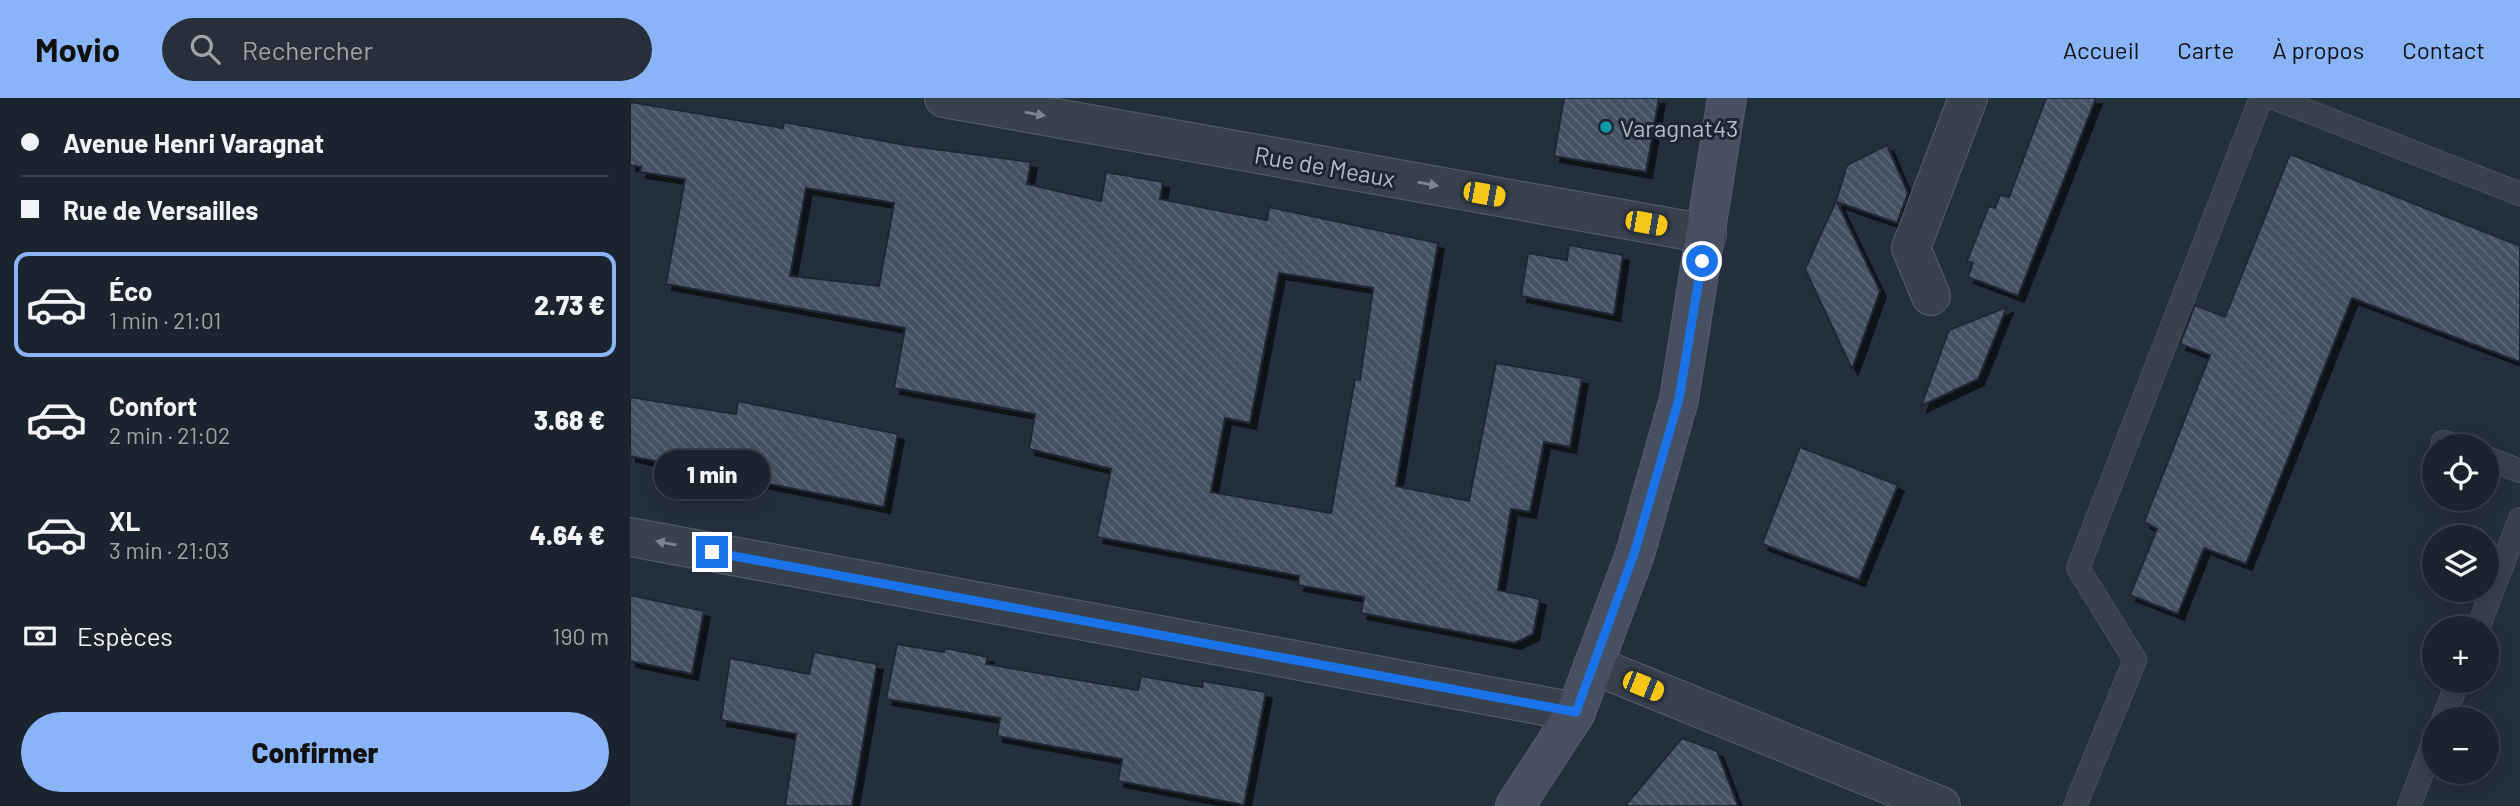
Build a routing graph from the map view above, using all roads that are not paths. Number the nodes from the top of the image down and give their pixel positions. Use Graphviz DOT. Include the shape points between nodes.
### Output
graph roads {
  1 [pos="944,98"];
  2 [pos="1727,98"];
  3 [pos="1968,98"];
  4 [pos="2261,98"];
  5 [pos="2274,98"];
  6 [pos="2520,194"];
  7 [pos="1707,234"];
  8 [pos="1931,296"];
  9 [pos="2499,463"];
  10 [pos="2520,471"];
  11 [pos="2520,519"];
  12 [pos="630,537"];
  13 [pos="2483,616"];
  14 [pos="1593,666"];
  15 [pos="1576,712"];
  16 [pos="2422,772"];
  17 [pos="1515,806"];
  18 [pos="1941,806"];
  19 [pos="2075,806"];
  20 [pos="2409,806"];
  1 -- 7 [label="street, Rue de Meaux, one-way"];
  2 -- 7 [label="street"];
  3 -- 8 [label="street" via="1911,248"];
  4 -- 19 [label="lane" via="2078,568 2135,660"];
  5 -- 6 [label="lane"];
  7 -- 14 [label="street" via="1679,399 1634,554"];
  9 -- 10 [label="lane"];
  11 -- 13 [label="lane"];
  15 -- 12 [label="street, one-way"];
  14 -- 15 [label="street"];
  14 -- 18 [label="street"];
  15 -- 17 [label="street"];
  16 -- 20 [label="lane"];
}
